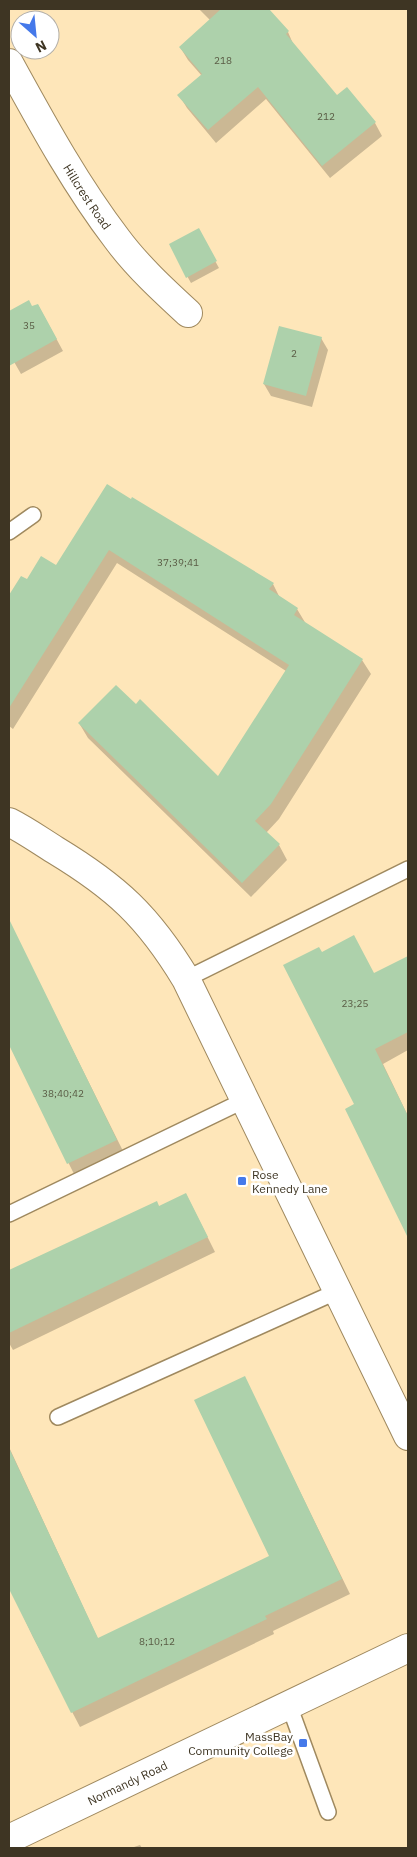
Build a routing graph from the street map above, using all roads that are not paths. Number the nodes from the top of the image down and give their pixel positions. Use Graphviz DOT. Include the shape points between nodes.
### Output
graph roads {
  1 [pos="9,63"];
  2 [pos="188,313"];
  3 [pos="33,515"];
  4 [pos="9,532"];
  5 [pos="9,822"];
  6 [pos="408,868"];
  7 [pos="186,979"];
  8 [pos="245,1100"];
  9 [pos="9,1214"];
  10 [pos="338,1291"];
  11 [pos="400,1399"];
  12 [pos="58,1418"];
  13 [pos="408,1436"];
  14 [pos="408,1648"];
  15 [pos="289,1705"];
  16 [pos="328,1812"];
  17 [pos="9,1839"];
  1 -- 2 [label="street, Hillcrest Road" via="48,134 117,240 160,288"];
  3 -- 4 [label="lane"];
  5 -- 7 [label="street" via="118,892 165,944"];
  6 -- 7 [label="lane"];
  7 -- 8 [label="street"];
  8 -- 9 [label="lane"];
  8 -- 10 [label="street"];
  10 -- 11 [label="street"];
  10 -- 12 [label="lane"];
  11 -- 13 [label="street"];
  14 -- 15 [label="street, Normandy Road"];
  15 -- 16 [label="lane"];
  15 -- 17 [label="street, Normandy Road"];
}
